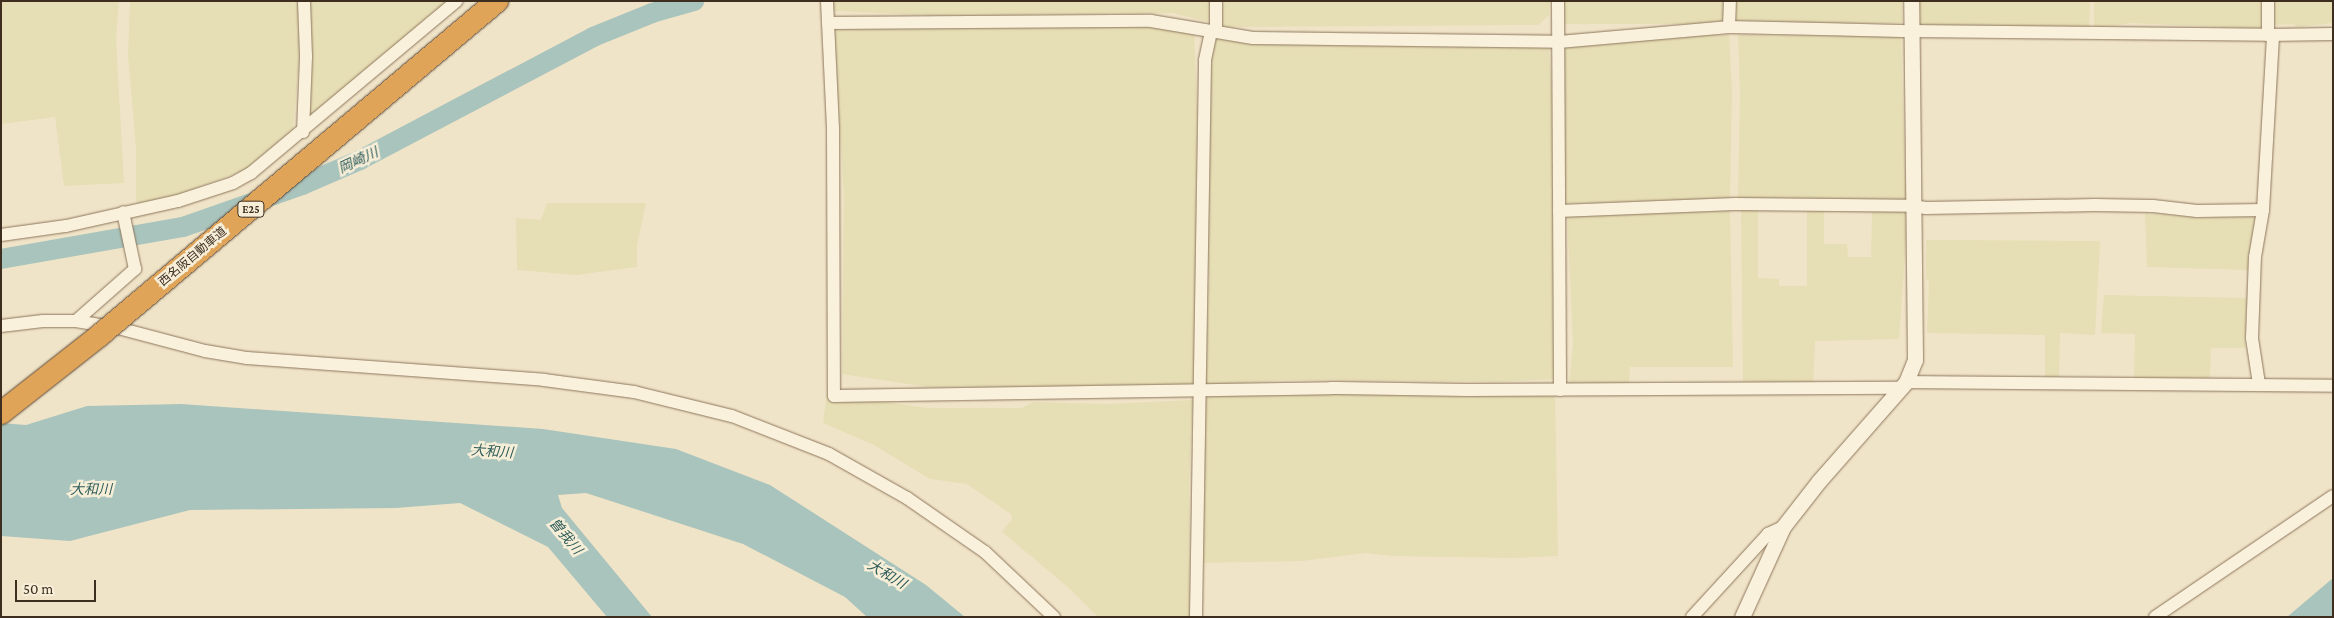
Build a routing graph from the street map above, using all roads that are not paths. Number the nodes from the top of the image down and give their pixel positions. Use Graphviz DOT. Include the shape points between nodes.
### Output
graph roads {
  1 [pos="304,1"];
  2 [pos="457,1"];
  3 [pos="473,1"];
  4 [pos="497,1"];
  5 [pos="827,1"];
  6 [pos="1216,1"];
  7 [pos="1558,1"];
  8 [pos="1730,1"];
  9 [pos="1911,1"];
  10 [pos="2268,1"];
  11 [pos="828,22"];
  12 [pos="1729,27"];
  13 [pos="1911,31"];
  14 [pos="1214,32"];
  15 [pos="2333,34"];
  16 [pos="2271,35"];
  17 [pos="1559,42"];
  18 [pos="303,132"];
  19 [pos="1912,206"];
  20 [pos="2263,210"];
  21 [pos="1559,211"];
  22 [pos="124,215"];
  23 [pos="1,235"];
  24 [pos="76,321"];
  25 [pos="1,326"];
  26 [pos="2259,384"];
  27 [pos="1902,385"];
  28 [pos="2333,386"];
  29 [pos="1198,390"];
  30 [pos="1560,390"];
  31 [pos="1,394"];
  32 [pos="1,413"];
  33 [pos="2333,496"];
  34 [pos="1782,527"];
  35 [pos="1054,617"];
  36 [pos="1196,617"];
  37 [pos="1692,617"];
  38 [pos="1742,617"];
  39 [pos="2155,617"];
  1 -- 18 [label="street"];
  2 -- 18 [label="street"];
  3 -- 31 [label="highway, 西名阪自動車道 / E25" via="193,238"];
  4 -- 32 [label="highway, 西名阪自動車道 / E25, bridge" via="137,304"];
  5 -- 11 [label="street"];
  6 -- 14 [label="street"];
  7 -- 17 [label="street"];
  8 -- 12 [label="street"];
  9 -- 13 [label="street"];
  10 -- 16 [label="street"];
  11 -- 14 [label="street" via="1150,21"];
  11 -- 29 [label="street" via="833,128 834,396"];
  12 -- 13 [label="street"];
  12 -- 17 [label="street"];
  13 -- 16 [label="street"];
  13 -- 19 [label="street"];
  14 -- 17 [label="street" via="1253,38 1319,40"];
  14 -- 29 [label="street" via="1205,60"];
  15 -- 16 [label="street"];
  16 -- 20 [label="street"];
  17 -- 21 [label="street"];
  18 -- 22 [label="street" via="252,174 178,201"];
  19 -- 20 [label="street" via="2095,205 2197,211"];
  19 -- 21 [label="street" via="1735,204"];
  19 -- 27 [label="street" via="1916,349 1912,370"];
  20 -- 26 [label="street" via="2255,257 2252,338"];
  21 -- 30 [label="street"];
  22 -- 23 [label="street"];
  22 -- 24 [label="street" via="135,269"];
  24 -- 25 [label="street"];
  24 -- 35 [label="street" via="246,358 544,380 634,392 732,416 828,454 907,498 985,552"];
  26 -- 27 [label="street"];
  26 -- 28 [label="street"];
  27 -- 30 [label="street"];
  27 -- 34 [label="street"];
  29 -- 30 [label="street"];
  29 -- 36 [label="street"];
  33 -- 39 [label="street"];
  34 -- 37 [label="street" via="1768,534"];
  34 -- 38 [label="street"];
}
